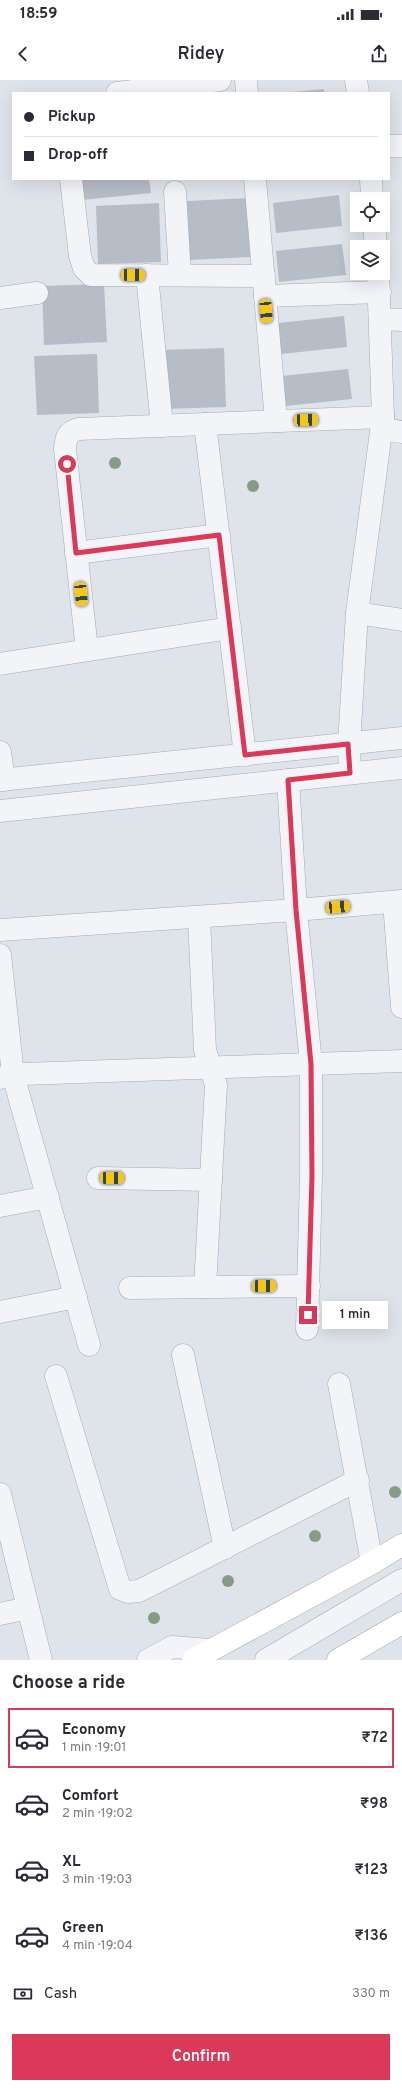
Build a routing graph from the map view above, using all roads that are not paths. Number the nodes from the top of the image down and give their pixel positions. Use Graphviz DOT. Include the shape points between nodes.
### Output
graph roads {
  1 [pos="220,80"];
  2 [pos="246,80"];
  3 [pos="356,80"];
  4 [pos="125,92"];
  5 [pos="247,92"];
  6 [pos="358,92"];
  7 [pos="390,146"];
  8 [pos="402,146"];
  9 [pos="71,180"];
  10 [pos="255,180"];
  11 [pos="371,180"];
  12 [pos="175,192"];
  13 [pos="372,192"];
  14 [pos="147,275"];
  15 [pos="180,275"];
  16 [pos="379,282"];
  17 [pos="264,286"];
  18 [pos="37,293"];
  19 [pos="0,298"];
  20 [pos="380,319"];
  21 [pos="402,320"];
  22 [pos="276,421"];
  23 [pos="205,424"];
  24 [pos="162,426"];
  25 [pos="389,426"];
  26 [pos="219,535"];
  27 [pos="76,553"];
  28 [pos="357,612"];
  29 [pos="402,620"];
  30 [pos="230,628"];
  31 [pos="87,650"];
  32 [pos="0,664"];
  33 [pos="402,738"];
  34 [pos="348,744"];
  35 [pos="0,752"];
  36 [pos="245,755"];
  37 [pos="402,768"];
  38 [pos="350,773"];
  39 [pos="2,780"];
  40 [pos="288,780"];
  41 [pos="0,811"];
  42 [pos="398,901"];
  43 [pos="296,910"];
  44 [pos="199,917"];
  45 [pos="0,930"];
  46 [pos="0,955"];
  47 [pos="402,1007"];
  48 [pos="402,1061"];
  49 [pos="311,1064"];
  50 [pos="210,1067"];
  51 [pos="7,1077"];
  52 [pos="98,1178"];
  53 [pos="211,1180"];
  54 [pos="48,1197"];
  55 [pos="0,1206"];
  56 [pos="309,1286"];
  57 [pos="205,1287"];
  58 [pos="130,1288"];
  59 [pos="76,1297"];
  60 [pos="0,1312"];
  61 [pos="307,1329"];
  62 [pos="89,1345"];
  63 [pos="183,1355"];
  64 [pos="56,1376"];
  65 [pos="339,1384"];
  66 [pos="358,1480"];
  67 [pos="2,1507"];
  68 [pos="401,1545"];
  69 [pos="225,1548"];
  70 [pos="372,1563"];
  71 [pos="402,1580"];
  72 [pos="28,1608"];
  73 [pos="0,1614"];
  74 [pos="402,1623"];
  75 [pos="201,1655"];
  76 [pos="41,1660"];
  77 [pos="148,1660"];
  78 [pos="266,1660"];
  79 [pos="339,1660"];
  1 -- 4 [label="street"];
  2 -- 5 [label="street"];
  3 -- 6 [label="street"];
  7 -- 8 [label="street"];
  9 -- 14 [label="street" via="80,256 84,268 91,274"];
  10 -- 17 [label="street"];
  11 -- 13 [label="street"];
  12 -- 15 [label="street"];
  14 -- 15 [label="street"];
  14 -- 24 [label="street"];
  15 -- 17 [label="street"];
  16 -- 17 [label="street"];
  16 -- 20 [label="street"];
  17 -- 22 [label="street"];
  18 -- 19 [label="street"];
  20 -- 21 [label="street"];
  20 -- 25 [label="street"];
  22 -- 23 [label="street"];
  22 -- 25 [label="street"];
  23 -- 24 [label="street"];
  23 -- 26 [label="street"];
  24 -- 27 [label="street" via="79,429 71,431 66,437 65,449"];
  25 -- 28 [label="street"];
  26 -- 27 [label="street"];
  26 -- 30 [label="street"];
  27 -- 31 [label="street"];
  28 -- 29 [label="street"];
  28 -- 34 [label="street"];
  30 -- 31 [label="street"];
  30 -- 36 [label="street"];
  31 -- 32 [label="street"];
  33 -- 34 [label="street"];
  34 -- 36 [label="street"];
  34 -- 38 [label="street"];
  35 -- 39 [label="street"];
  36 -- 39 [label="street"];
  37 -- 38 [label="street"];
  38 -- 40 [label="street"];
  40 -- 41 [label="street"];
  40 -- 43 [label="street"];
  42 -- 43 [label="street"];
  42 -- 47 [label="street"];
  43 -- 44 [label="street"];
  43 -- 49 [label="street"];
  44 -- 45 [label="street"];
  44 -- 50 [label="street" via="205,1050"];
  46 -- 51 [label="street"];
  48 -- 49 [label="street"];
  49 -- 50 [label="street"];
  49 -- 56 [label="street" via="312,1176"];
  50 -- 51 [label="street"];
  50 -- 53 [label="street" via="216,1085"];
  51 -- 54 [label="street"];
  52 -- 53 [label="street"];
  53 -- 57 [label="street"];
  54 -- 55 [label="street"];
  54 -- 59 [label="street"];
  56 -- 57 [label="street"];
  56 -- 61 [label="street"];
  57 -- 58 [label="street"];
  59 -- 60 [label="street"];
  59 -- 62 [label="street"];
  63 -- 69 [label="street"];
  64 -- 69 [label="street" via="120,1589 128,1592 139,1591"];
  65 -- 66 [label="street"];
  66 -- 69 [label="street"];
  66 -- 70 [label="street"];
  67 -- 72 [label="street"];
  68 -- 70 [label="main road"];
  70 -- 75 [label="main road"];
  71 -- 78 [label="street"];
  72 -- 73 [label="street"];
  72 -- 76 [label="street"];
  74 -- 79 [label="main road"];
  75 -- 77 [label="street" via="172,1647"];
}
